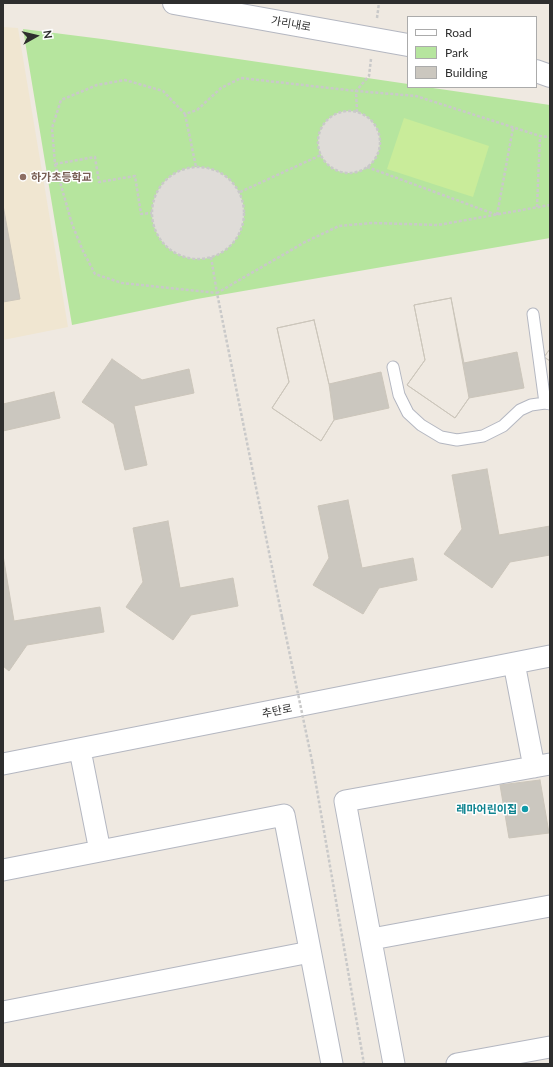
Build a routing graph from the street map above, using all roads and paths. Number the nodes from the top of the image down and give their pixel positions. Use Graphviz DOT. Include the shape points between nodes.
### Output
graph roads {
  1 [pos="174,3"];
  2 [pos="379,3"];
  3 [pos="378,10"];
  4 [pos="407,46"];
  5 [pos="537,71"];
  6 [pos="369,76"];
  7 [pos="550,76"];
  8 [pos="356,91"];
  9 [pos="357,112"];
  10 [pos="185,114"];
  11 [pos="513,128"];
  12 [pos="540,136"];
  13 [pos="550,137"];
  14 [pos="321,155"];
  15 [pos="55,164"];
  16 [pos="196,167"];
  17 [pos="367,167"];
  18 [pos="240,192"];
  19 [pos="550,205"];
  20 [pos="538,207"];
  21 [pos="152,213"];
  22 [pos="498,215"];
  23 [pos="211,257"];
  24 [pos="217,293"];
  25 [pos="533,314"];
  26 [pos="393,367"];
  27 [pos="548,403"];
  28 [pos="550,656"];
  29 [pos="514,663"];
  30 [pos="80,750"];
  31 [pos="3,764"];
  32 [pos="542,765"];
  33 [pos="100,851"];
  34 [pos="3,870"];
  35 [pos="550,906"];
  36 [pos="372,939"];
  37 [pos="310,952"];
  38 [pos="3,1012"];
  39 [pos="550,1047"];
  40 [pos="332,1064"];
  41 [pos="364,1064"];
  42 [pos="394,1064"];
  43 [pos="457,1064"];
  1 -- 4 [label="street, 가리내로"];
  2 -- 3 [label="path"];
  5 -- 7 [label="street"];
  6 -- 8 [label="path"];
  8 -- 9 [label="path"];
  8 -- 10 [label="path" via="242,78 221,88 197,110"];
  8 -- 11 [label="path" via="416,96"];
  9 -- 14 [label="path" via="338,113 322,126 318,140"];
  9 -- 17 [label="path" via="367,117 378,132 378,151"];
  10 -- 15 [label="path" via="163,91 125,80 97,85 61,100 52,128"];
  10 -- 16 [label="path"];
  11 -- 12 [label="path"];
  11 -- 22 [label="path"];
  12 -- 13 [label="path"];
  12 -- 20 [label="path"];
  14 -- 17 [label="path" via="326,163 342,172 351,173"];
  14 -- 18 [label="path"];
  15 -- 21 [label="path" via="94,157 99,182 135,176 141,214"];
  15 -- 24 [label="path" via="72,224 95,274 122,283"];
  16 -- 18 [label="path" via="218,170 231,179"];
  16 -- 21 [label="path" via="188,167 173,173 162,184 154,197"];
  17 -- 22 [label="path"];
  18 -- 23 [label="path" via="244,205 241,231 234,243 224,252"];
  19 -- 20 [label="path"];
  20 -- 22 [label="path"];
  21 -- 23 [label="path" via="154,227 160,240 170,250 183,257"];
  22 -- 24 [label="path" via="438,225 372,223 339,226 305,242"];
  23 -- 24 [label="path"];
  24 -- 41 [label="path, bridge" via="312,761"];
  25 -- 27 [label="lane"];
  26 -- 27 [label="lane" via="399,395 408,413 427,429 457,440 483,436 503,426 520,410"];
  28 -- 29 [label="street, 추탄로"];
  29 -- 30 [label="street, 추탄로"];
  29 -- 32 [label="street"];
  30 -- 31 [label="street, 추탄로"];
  30 -- 33 [label="street"];
  32 -- 36 [label="street" via="345,801"];
  33 -- 34 [label="street"];
  33 -- 37 [label="street" via="284,815"];
  35 -- 36 [label="street"];
  36 -- 42 [label="street"];
  37 -- 38 [label="street"];
  37 -- 40 [label="street"];
  39 -- 43 [label="street"];
}
